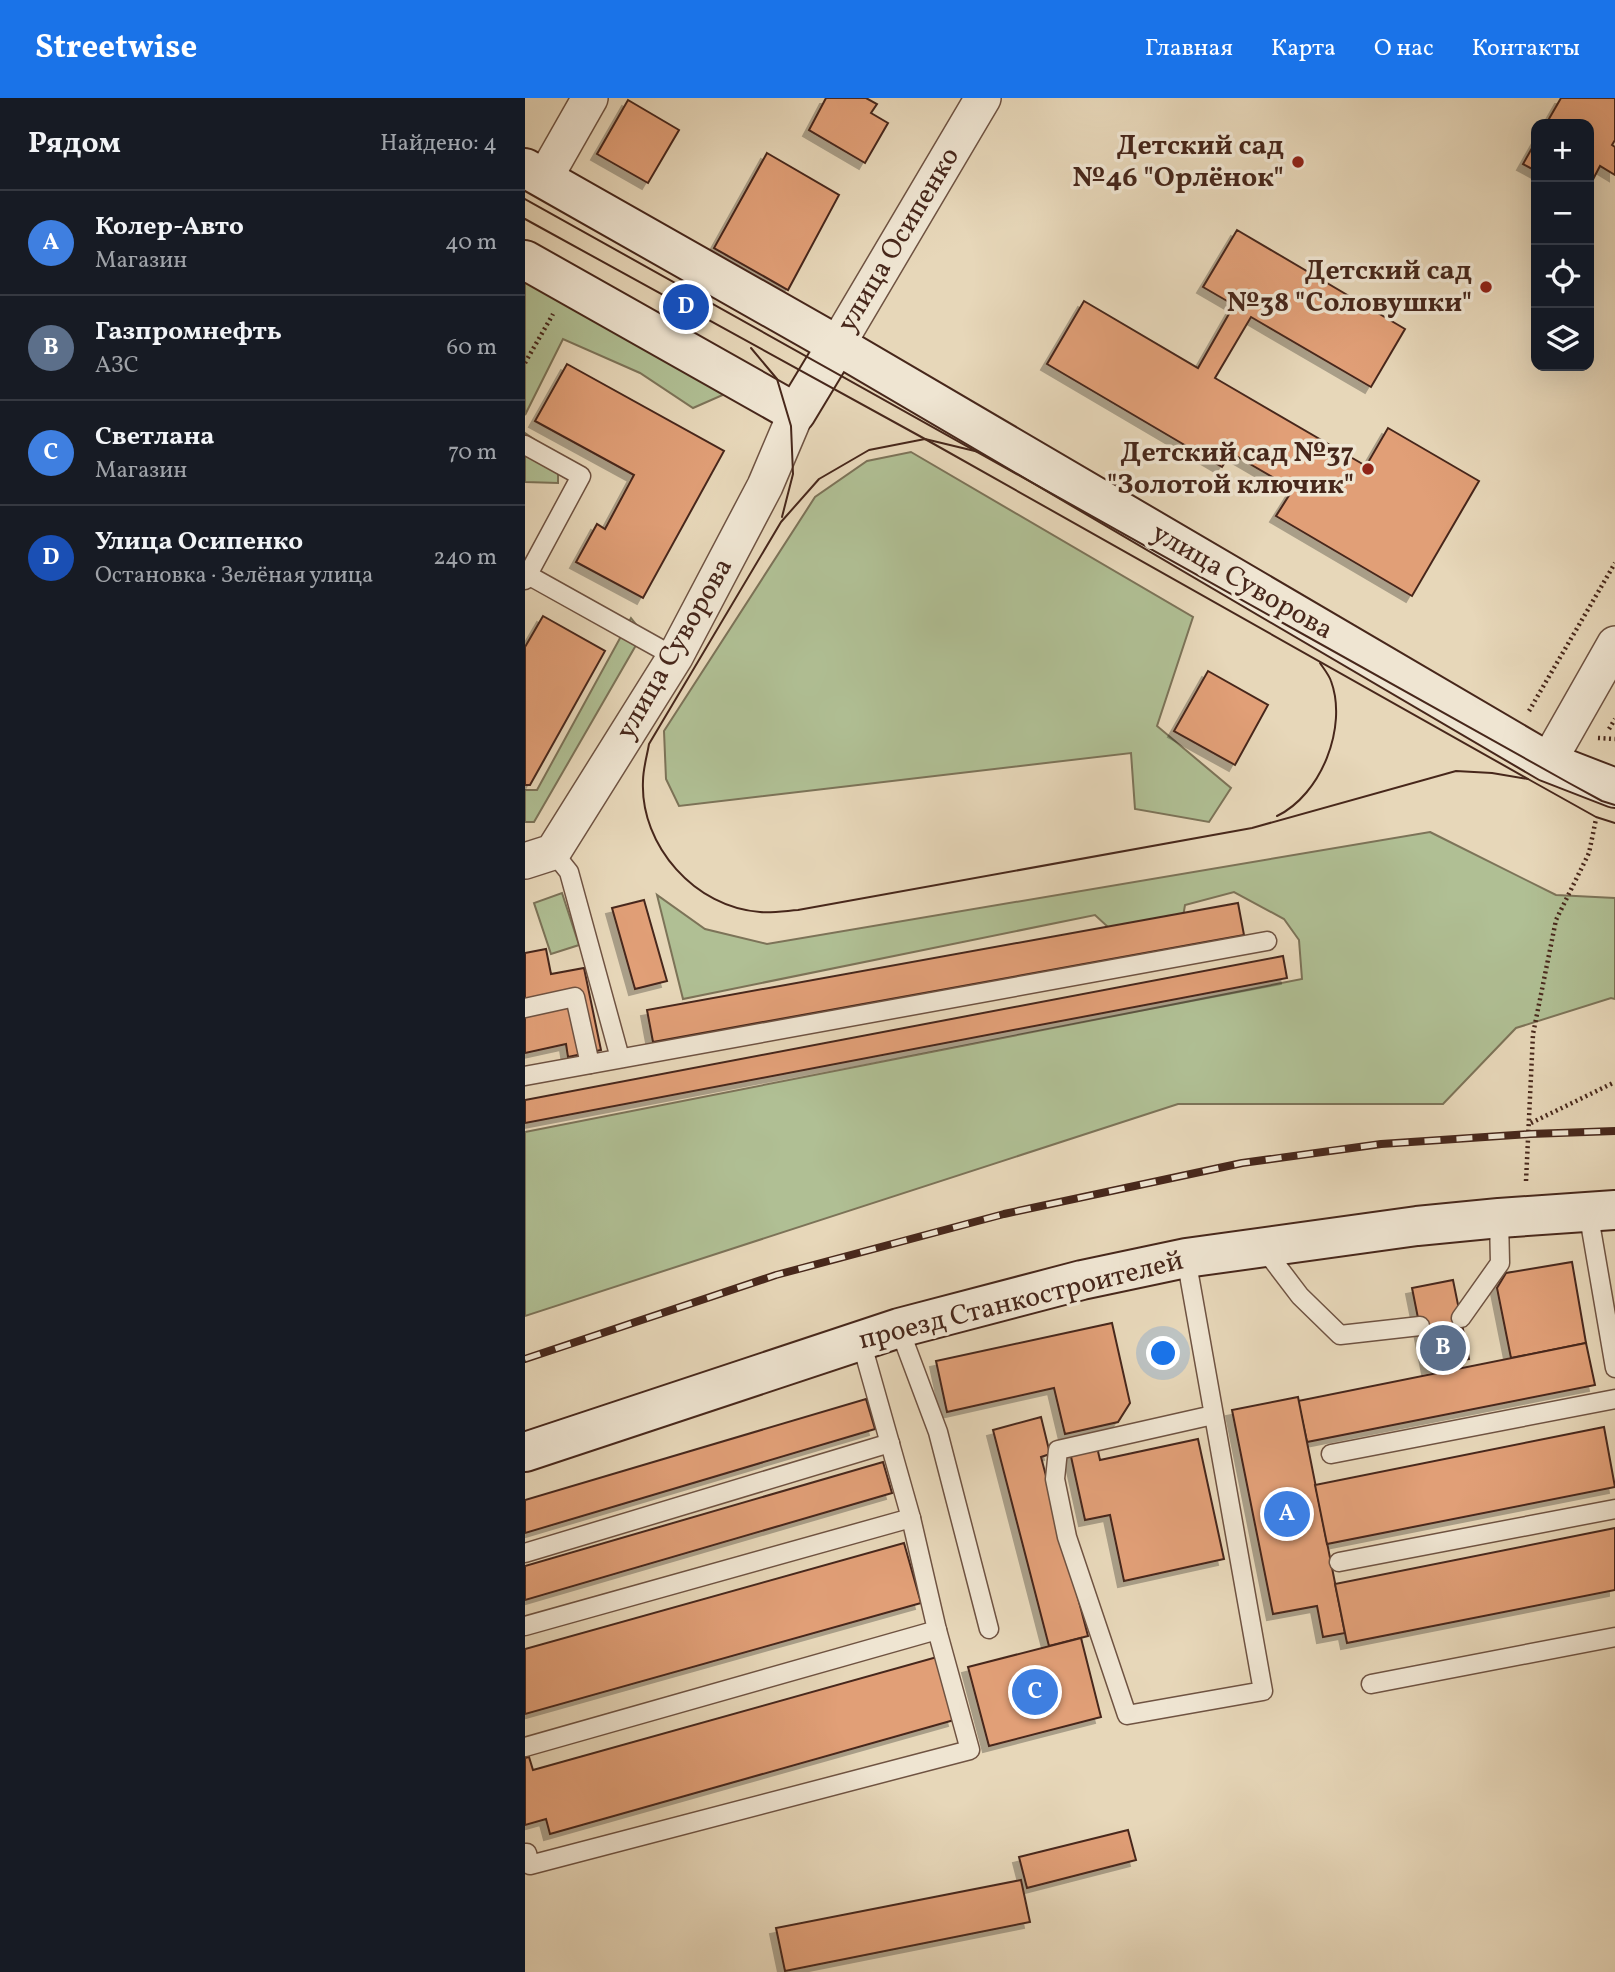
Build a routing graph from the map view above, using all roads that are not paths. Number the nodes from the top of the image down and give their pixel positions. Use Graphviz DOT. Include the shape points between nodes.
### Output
graph roads {
  1 [pos="590,98"];
  2 [pos="983,98"];
  3 [pos="535,173"];
  4 [pos="525,260"];
  5 [pos="837,345"];
  6 [pos="796,413"];
  7 [pos="525,445"];
  8 [pos="526,577"];
  9 [pos="1615,645"];
  10 [pos="675,657"];
  11 [pos="1548,762"];
  12 [pos="1609,786"];
  13 [pos="539,856"];
  14 [pos="1267,941"];
  15 [pos="525,1008"];
  16 [pos="620,1058"];
  17 [pos="590,1064"];
  18 [pos="525,1076"];
  19 [pos="1602,1211"];
  20 [pos="1512,1217"];
  21 [pos="1262,1246"];
  22 [pos="1186,1258"];
  23 [pos="1461,1318"];
  24 [pos="1420,1326"];
  25 [pos="899,1328"];
  26 [pos="861,1341"];
  27 [pos="1615,1368"];
  28 [pos="1615,1399"];
  29 [pos="1213,1415"];
  30 [pos="890,1443"];
  31 [pos="525,1452"];
  32 [pos="1331,1454"];
  33 [pos="1615,1509"];
  34 [pos="911,1518"];
  35 [pos="525,1553"];
  36 [pos="1339,1562"];
  37 [pos="525,1626"];
  38 [pos="989,1629"];
  39 [pos="937,1630"];
  40 [pos="1615,1637"];
  41 [pos="1371,1684"];
  42 [pos="525,1747"];
  43 [pos="525,1853"];
  1 -- 3 [label="street"];
  2 -- 5 [label="street, улица Осипенко"];
  3 -- 5 [label="street, улица Суворова"];
  4 -- 6 [label="street"];
  5 -- 6 [label="street"];
  5 -- 11 [label="street, улица Суворова"];
  6 -- 10 [label="street, улица Суворова" via="765,486"];
  7 -- 8 [label="lane" via="581,476"];
  8 -- 10 [label="lane"];
  9 -- 11 [label="street"];
  10 -- 13 [label="street, улица Суворова"];
  11 -- 12 [label="street, улица Суворова"];
  13 -- 16 [label="lane" via="569,872"];
  14 -- 16 [label="lane"];
  15 -- 17 [label="lane" via="575,998"];
  16 -- 17 [label="lane"];
  17 -- 18 [label="lane"];
  19 -- 20 [label="street, проезд Станкостроителей"];
  19 -- 27 [label="lane"];
  20 -- 21 [label="street, проезд Станкостроителей"];
  20 -- 23 [label="lane" via="1500,1263"];
  21 -- 22 [label="street, проезд Станкостроителей"];
  21 -- 24 [label="lane" via="1300,1296 1340,1335"];
  22 -- 25 [label="street, проезд Станкостроителей"];
  22 -- 29 [label="lane"];
  25 -- 26 [label="street, проезд Станкостроителей"];
  25 -- 38 [label="lane" via="938,1433"];
  26 -- 30 [label="lane"];
  26 -- 31 [label="street, проезд Станкостроителей"];
  28 -- 32 [label="lane"];
  29 -- 29 [label="lane" via="1263,1691 1126,1715 1067,1537 1055,1479 1058,1450"];
  30 -- 34 [label="lane"];
  30 -- 35 [label="lane"];
  33 -- 36 [label="lane"];
  34 -- 37 [label="lane"];
  34 -- 39 [label="lane"];
  39 -- 42 [label="lane"];
  39 -- 43 [label="lane" via="970,1750 530,1865"];
  40 -- 41 [label="lane"];
}
